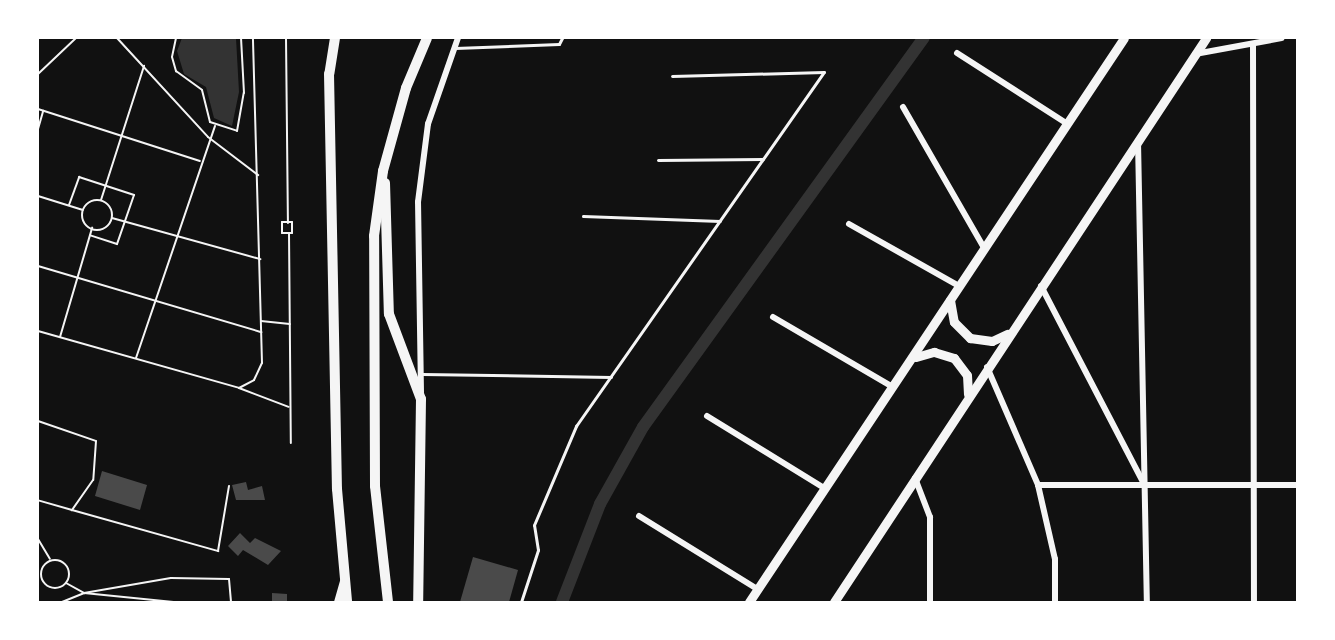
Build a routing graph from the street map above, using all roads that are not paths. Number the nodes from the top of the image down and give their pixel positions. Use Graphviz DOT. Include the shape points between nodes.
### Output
graph roads {
  1 [pos="328,38"];
  2 [pos="335,38"];
  3 [pos="427,38"];
  4 [pos="458,38"];
  5 [pos="562,38"];
  6 [pos="1124,38"];
  7 [pos="1206,38"];
  8 [pos="1282,38"];
  9 [pos="1253,44"];
  10 [pos="453,48"];
  11 [pos="957,53"];
  12 [pos="1195,54"];
  13 [pos="329,74"];
  14 [pos="672,76"];
  15 [pos="903,107"];
  16 [pos="1066,123"];
  17 [pos="1138,138"];
  18 [pos="763,159"];
  19 [pos="658,160"];
  20 [pos="383,171"];
  21 [pos="583,216"];
  22 [pos="720,221"];
  23 [pos="849,224"];
  24 [pos="984,248"];
  25 [pos="960,286"];
  26 [pos="1041,286"];
  27 [pos="950,300"];
  28 [pos="773,317"];
  29 [pos="1012,330"];
  30 [pos="914,358"];
  31 [pos="987,368"];
  32 [pos="422,374"];
  33 [pos="611,377"];
  34 [pos="894,387"];
  35 [pos="967,397"];
  36 [pos="421,399"];
  37 [pos="707,416"];
  38 [pos="915,478"];
  39 [pos="1038,485"];
  40 [pos="1144,485"];
  41 [pos="1254,485"];
  42 [pos="1298,485"];
  43 [pos="824,488"];
  44 [pos="639,516"];
  45 [pos="344,581"];
  46 [pos="757,590"];
  47 [pos="338,603"];
  48 [pos="345,603"];
  49 [pos="388,603"];
  50 [pos="418,603"];
  51 [pos="521,603"];
  52 [pos="749,603"];
  53 [pos="834,603"];
  54 [pos="930,603"];
  55 [pos="1055,603"];
  56 [pos="1147,603"];
  57 [pos="1254,603"];
  1 -- 13 [label="highway"];
  2 -- 13 [label="highway"];
  3 -- 20 [label="highway" via="406,88"];
  4 -- 10 [label="street"];
  5 -- 10 [label="lane" via="559,44"];
  6 -- 16 [label="main road"];
  7 -- 12 [label="main road"];
  8 -- 9 [label="street"];
  9 -- 12 [label="street" via="1223,45"];
  9 -- 41 [label="street"];
  10 -- 32 [label="street" via="428,124 418,202"];
  11 -- 16 [label="street"];
  12 -- 17 [label="main road"];
  13 -- 45 [label="highway"];
  14 -- 18 [label="lane" via="824,72"];
  15 -- 24 [label="street"];
  16 -- 24 [label="main road"];
  17 -- 26 [label="main road"];
  17 -- 40 [label="street"];
  18 -- 19 [label="lane"];
  18 -- 22 [label="lane"];
  20 -- 36 [label="highway" via="390,213 389,314"];
  20 -- 49 [label="highway" via="371,301 375,486"];
  21 -- 22 [label="lane"];
  22 -- 33 [label="lane"];
  23 -- 25 [label="street"];
  24 -- 25 [label="main road"];
  25 -- 27 [label="main road"];
  26 -- 29 [label="main road"];
  26 -- 40 [label="street"];
  27 -- 29 [label="main road" via="954,322 970,338 992,341"];
  27 -- 30 [label="main road"];
  28 -- 34 [label="street"];
  29 -- 31 [label="main road"];
  30 -- 34 [label="main road"];
  30 -- 35 [label="main road" via="934,352 954,358 967,375"];
  31 -- 35 [label="main road"];
  31 -- 39 [label="street"];
  32 -- 33 [label="lane"];
  32 -- 36 [label="street"];
  33 -- 51 [label="lane" via="576,426 534,525 538,550"];
  34 -- 43 [label="main road"];
  35 -- 38 [label="main road"];
  36 -- 50 [label="highway"];
  37 -- 43 [label="street"];
  38 -- 53 [label="main road"];
  38 -- 54 [label="street" via="930,517"];
  39 -- 40 [label="street"];
  39 -- 55 [label="street" via="1055,559"];
  40 -- 41 [label="street"];
  40 -- 56 [label="street"];
  41 -- 42 [label="street"];
  41 -- 57 [label="street"];
  43 -- 46 [label="main road"];
  44 -- 46 [label="street"];
  45 -- 47 [label="main road"];
  45 -- 48 [label="highway"];
  46 -- 52 [label="main road"];
}
